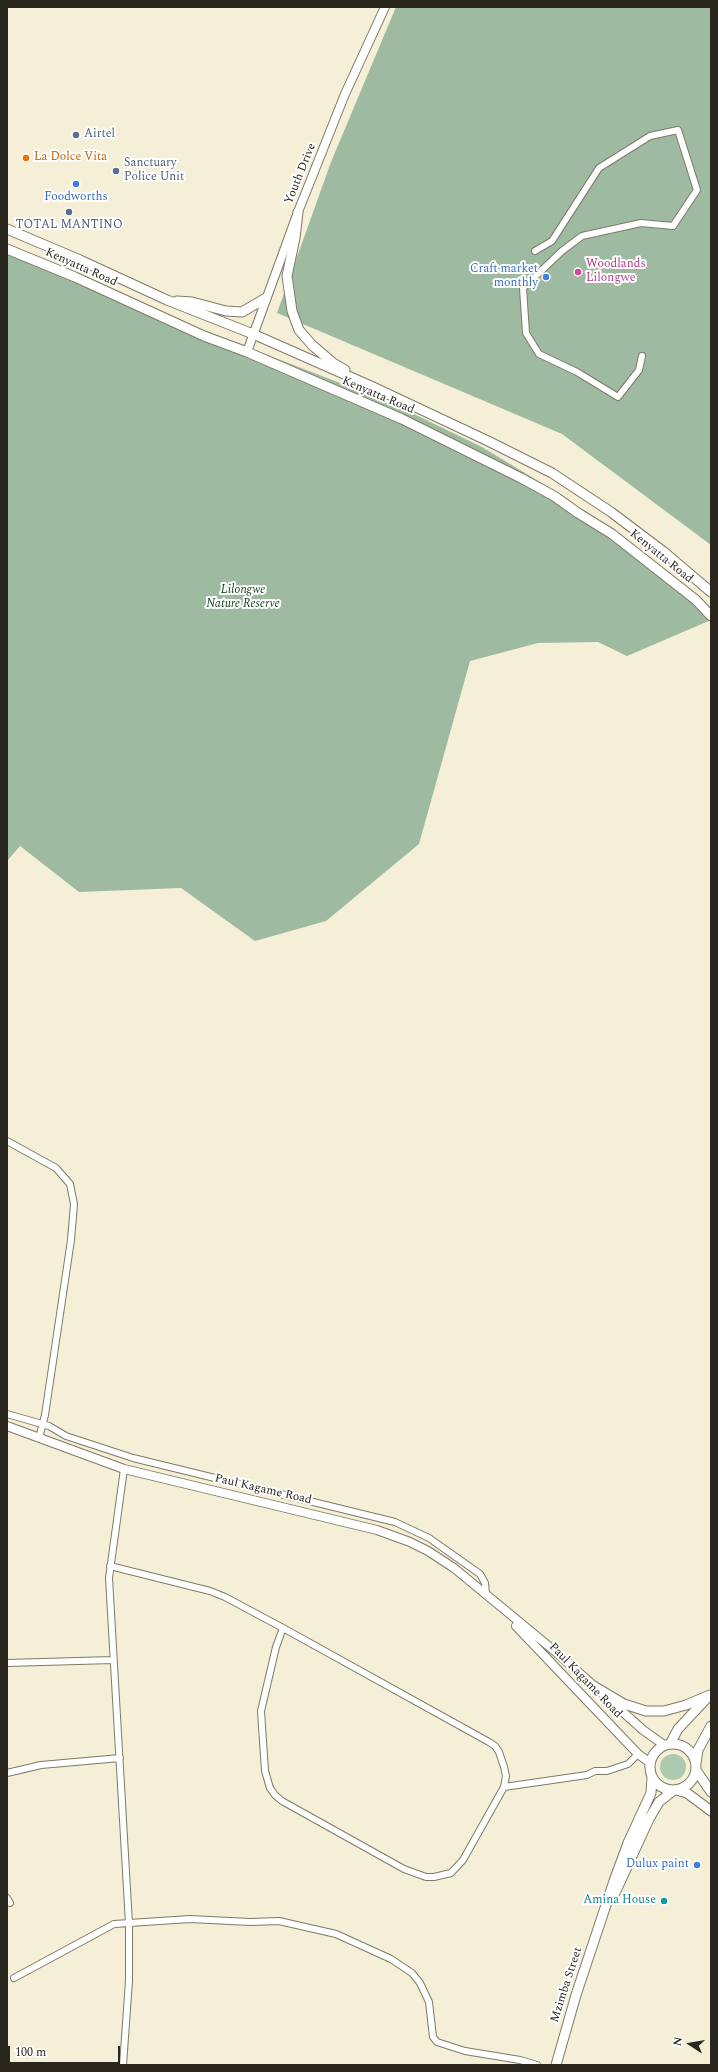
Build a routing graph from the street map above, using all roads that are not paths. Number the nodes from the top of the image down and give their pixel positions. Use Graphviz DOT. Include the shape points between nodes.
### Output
graph roads {
  1 [pos="385,7"];
  2 [pos="298,212"];
  3 [pos="7,229"];
  4 [pos="7,249"];
  5 [pos="535,251"];
  6 [pos="266,298"];
  7 [pos="167,300"];
  8 [pos="253,334"];
  9 [pos="247,352"];
  10 [pos="642,356"];
  11 [pos="371,386"];
  12 [pos="708,589"];
  13 [pos="711,616"];
  14 [pos="7,1141"];
  15 [pos="7,1414"];
  16 [pos="43,1424"];
  17 [pos="7,1426"];
  18 [pos="39,1438"];
  19 [pos="124,1469"];
  20 [pos="110,1566"];
  21 [pos="486,1594"];
  22 [pos="498,1606"];
  23 [pos="283,1628"];
  24 [pos="113,1660"];
  25 [pos="7,1663"];
  26 [pos="592,1685"];
  27 [pos="710,1694"];
  28 [pos="711,1726"];
  29 [pos="667,1745"];
  30 [pos="638,1754"];
  31 [pos="120,1758"];
  32 [pos="696,1768"];
  33 [pos="7,1773"];
  34 [pos="652,1775"];
  35 [pos="504,1787"];
  36 [pos="675,1790"];
  37 [pos="711,1792"];
  38 [pos="711,1811"];
  39 [pos="604,1914"];
  40 [pos="129,1924"];
  41 [pos="14,1978"];
  42 [pos="123,2065"];
  43 [pos="537,2065"];
  44 [pos="556,2065"];
  1 -- 2 [label="street, Youth Drive" via="348,87"];
  2 -- 6 [label="street, Youth Drive"];
  2 -- 11 [label="main road" via="287,276 292,311 299,330 333,363"];
  3 -- 7 [label="main road, Kenyatta Road"];
  4 -- 9 [label="main road, Kenyatta Road" via="204,336"];
  5 -- 10 [label="street" via="552,241 599,168 650,136 678,130 698,190 673,226 641,223 582,236 523,288 526,332 539,354 618,396 639,370"];
  6 -- 7 [label="main road" via="242,312"];
  6 -- 8 [label="street, Youth Drive"];
  7 -- 8 [label="main road, Kenyatta Road"];
  8 -- 9 [label="street, Youth Drive"];
  8 -- 11 [label="main road, Kenyatta Road"];
  9 -- 13 [label="main road, Kenyatta Road" via="402,419 534,485 612,534 696,600"];
  11 -- 12 [label="main road, Kenyatta Road" via="552,474 611,512"];
  14 -- 16 [label="street" via="56,1168 70,1184 73,1192 73,1225"];
  15 -- 16 [label="street"];
  16 -- 18 [label="street"];
  16 -- 21 [label="street" via="66,1436 133,1458 395,1522 429,1538 480,1574 485,1583"];
  17 -- 18 [label="street, Paul Kagame Road"];
  18 -- 19 [label="street, Paul Kagame Road"];
  19 -- 20 [label="street"];
  19 -- 21 [label="street, Paul Kagame Road" via="394,1536 428,1551"];
  20 -- 23 [label="street" via="210,1591"];
  20 -- 24 [label="street"];
  21 -- 22 [label="street, Paul Kagame Road"];
  22 -- 26 [label="street, Paul Kagame Road"];
  22 -- 30 [label="street, Paul Kagame Road"];
  23 -- 35 [label="street" via="490,1742 502,1758 506,1776"];
  23 -- 35 [label="street" via="274,1654 262,1711 265,1771 270,1788 282,1801 404,1869 426,1877 434,1877 451,1873 464,1860"];
  24 -- 25 [label="street"];
  24 -- 31 [label="street"];
  26 -- 27 [label="main road" via="624,1704 646,1711 664,1711"];
  26 -- 29 [label="street, Paul Kagame Road" via="643,1730"];
  27 -- 29 [label="main road"];
  28 -- 32 [label="main road" via="698,1750"];
  29 -- 32 [label="main road" via="688,1749 695,1759"];
  29 -- 34 [label="main road" via="657,1750 652,1757"];
  30 -- 34 [label="street, Paul Kagame Road" via="649,1762"];
  30 -- 35 [label="street" via="628,1764 607,1771"];
  31 -- 33 [label="street" via="41,1765"];
  31 -- 40 [label="street"];
  32 -- 36 [label="main road" via="688,1785"];
  32 -- 37 [label="main road"];
  34 -- 36 [label="main road" via="662,1787"];
  34 -- 39 [label="main road" via="651,1793 628,1843"];
  36 -- 38 [label="main road" via="687,1793"];
  36 -- 39 [label="main road" via="659,1802 649,1819"];
  39 -- 44 [label="main road, Mzimba Street" via="576,1995"];
  40 -- 41 [label="street" via="108,1926"];
  40 -- 42 [label="street" via="129,1981"];
  40 -- 43 [label="street" via="190,1919 279,1921 336,1934 391,1959 412,1973 429,2002 433,2037 437,2042 465,2051"];
}
